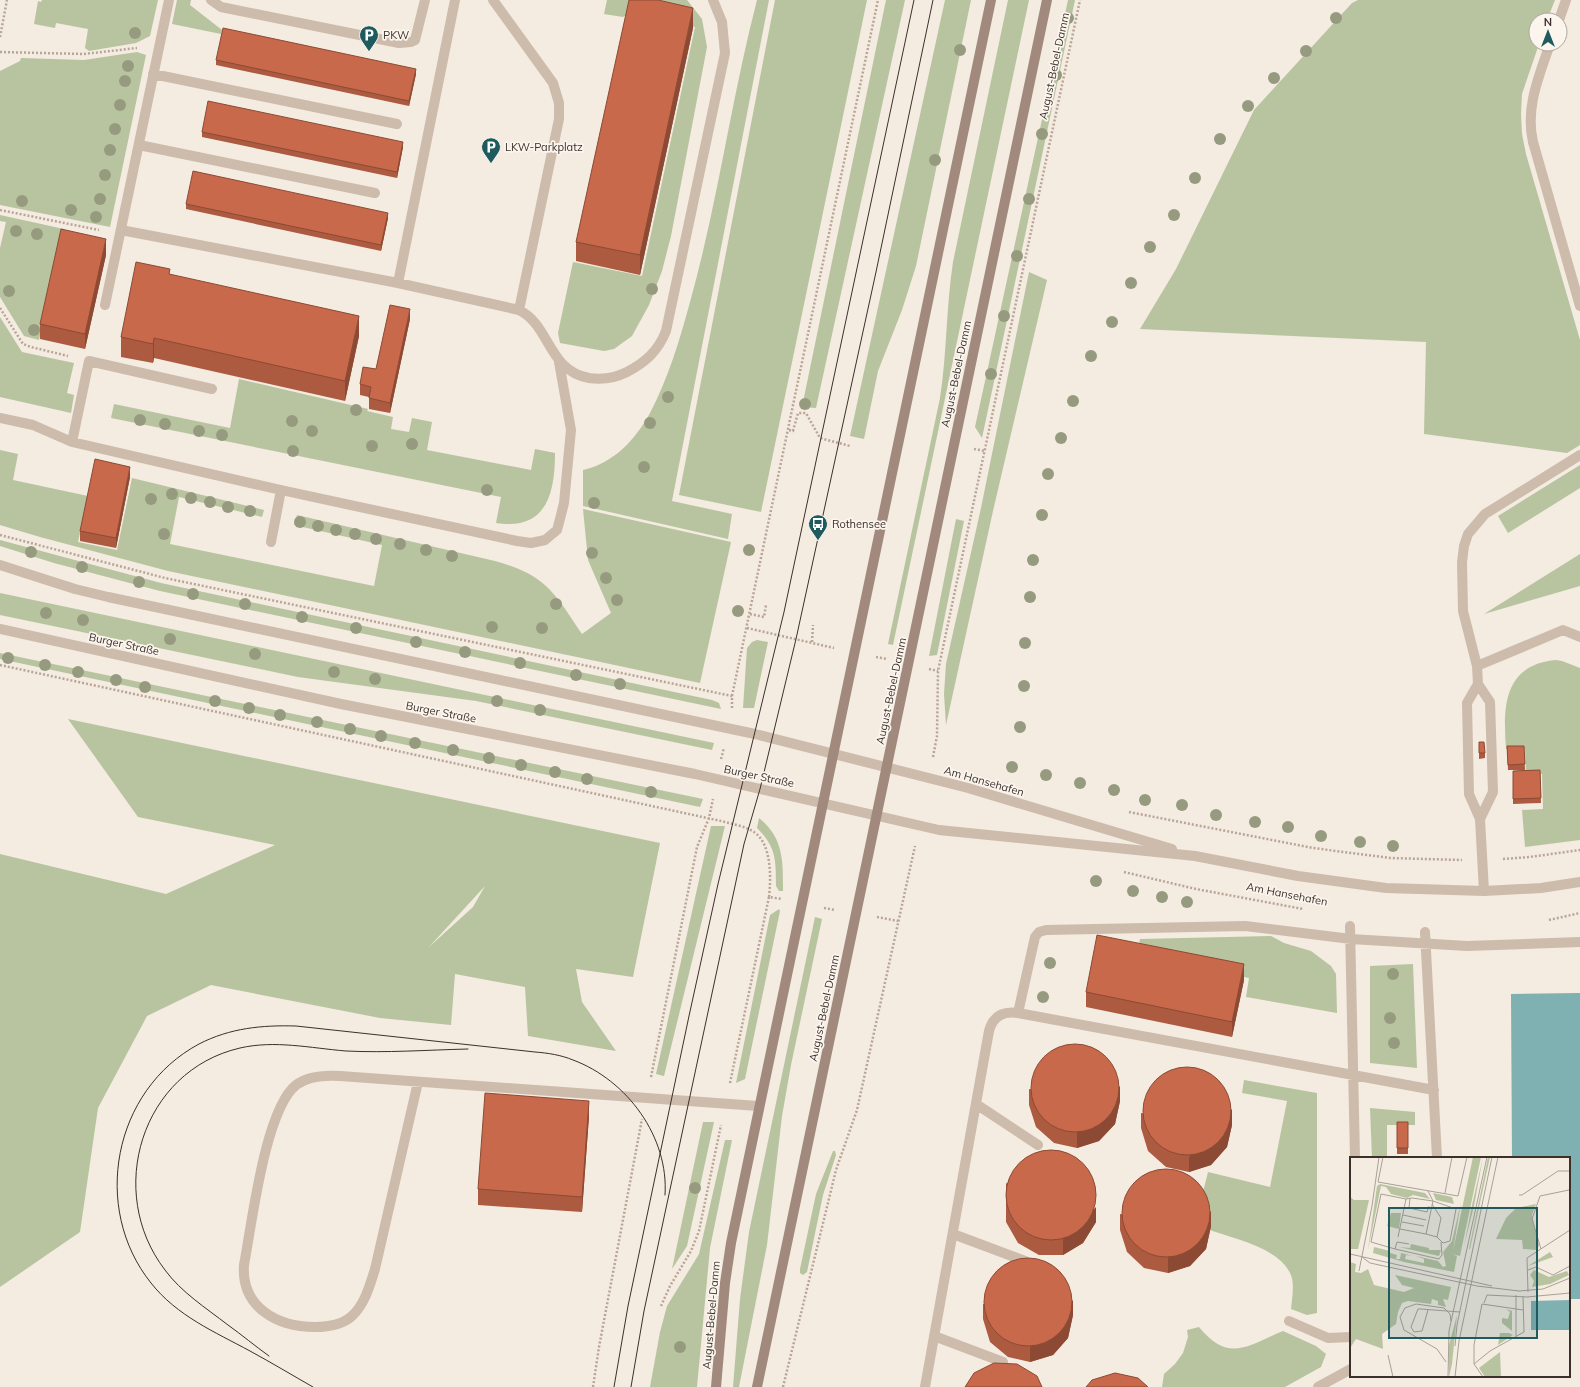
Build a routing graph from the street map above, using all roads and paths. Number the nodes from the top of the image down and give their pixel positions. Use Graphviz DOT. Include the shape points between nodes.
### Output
graph roads {
  1 [pos="7,0"];
  2 [pos="169,0"];
  3 [pos="211,0"];
  4 [pos="425,0"];
  5 [pos="455,0"];
  6 [pos="493,0"];
  7 [pos="713,0"];
  8 [pos="878,0"];
  9 [pos="991,0"];
  10 [pos="1047,0"];
  11 [pos="1080,0"];
  12 [pos="1566,0"];
  13 [pos="1562,12"];
  14 [pos="0,37"];
  15 [pos="160,44"];
  16 [pos="0,52"];
  17 [pos="1547,52"];
  18 [pos="153,74"];
  19 [pos="396,124"];
  20 [pos="139,145"];
  21 [pos="375,193"];
  22 [pos="0,210"];
  23 [pos="121,230"];
  24 [pos="398,283"];
  25 [pos="105,305"];
  26 [pos="1580,306"];
  27 [pos="0,308"];
  28 [pos="519,310"];
  29 [pos="558,359"];
  30 [pos="89,361"];
  31 [pos="212,390"];
  32 [pos="0,418"];
  33 [pos="789,430"];
  34 [pos="72,442"];
  35 [pos="850,446"];
  36 [pos="973,449"];
  37 [pos="984,451"];
  38 [pos="1580,455"];
  39 [pos="281,490"];
  40 [pos="0,535"];
  41 [pos="271,542"];
  42 [pos="0,565"];
  43 [pos="766,605"];
  44 [pos="750,614"];
  45 [pos="813,625"];
  46 [pos="0,629"];
  47 [pos="1580,637"];
  48 [pos="812,642"];
  49 [pos="0,665"];
  50 [pos="1478,666"];
  51 [pos="1478,684"];
  52 [pos="732,696"];
  53 [pos="732,712"];
  54 [pos="935,749"];
  55 [pos="833,754"];
  56 [pos="887,767"];
  57 [pos="713,801"];
  58 [pos="823,803"];
  59 [pos="1128,812"];
  60 [pos="877,816"];
  61 [pos="709,818"];
  62 [pos="1480,820"];
  63 [pos="1580,850"];
  64 [pos="1195,856"];
  65 [pos="1483,860"];
  66 [pos="910,867"];
  67 [pos="1122,872"];
  68 [pos="1580,882"];
  69 [pos="1484,891"];
  70 [pos="783,900"];
  71 [pos="1303,910"];
  72 [pos="1580,913"];
  73 [pos="1545,920"];
  74 [pos="1350,926"];
  75 [pos="1425,932"];
  76 [pos="1351,939"];
  77 [pos="1580,942"];
  78 [pos="1426,943"];
  79 [pos="1018,1013"];
  80 [pos="1354,1074"];
  81 [pos="418,1082"];
  82 [pos="649,1084"];
  83 [pos="1434,1090"];
  84 [pos="976,1104"];
  85 [pos="758,1106"];
  86 [pos="640,1132"];
  87 [pos="1038,1145"];
  88 [pos="1355,1157"];
  89 [pos="1437,1157"];
  90 [pos="952,1234"];
  91 [pos="1025,1261"];
  92 [pos="1289,1321"];
  93 [pos="934,1336"];
  94 [pos="1350,1337"];
  95 [pos="1003,1362"];
  96 [pos="1350,1370"];
  97 [pos="593,1387"];
  98 [pos="716,1387"];
  99 [pos="757,1387"];
  100 [pos="783,1387"];
  101 [pos="925,1387"];
  102 [pos="1318,1387"];
  1 -- 14 [label="path"];
  2 -- 15 [label="street"];
  3 -- 4 [label="street" via="221,7 399,43 415,40"];
  5 -- 24 [label="street"];
  6 -- 28 [label="street" via="553,83 559,103 559,119"];
  7 -- 29 [label="street" via="722,22 725,53 663,340 644,362 609,378 595,379 575,374 565,368"];
  8 -- 33 [label="path"];
  9 -- 55 [label="main road, August-Bebel-Damm"];
  10 -- 56 [label="main road, August-Bebel-Damm"];
  11 -- 37 [label="path, August-Bebel-Damm"];
  12 -- 13 [label="street"];
  15 -- 16 [label="path" via="84,54"];
  15 -- 18 [label="street"];
  17 -- 26 [label="street" via="1533,96 1531,134"];
  18 -- 19 [label="street"];
  18 -- 20 [label="street"];
  20 -- 21 [label="street"];
  20 -- 23 [label="street"];
  22 -- 23 [label="path" via="109,232"];
  23 -- 24 [label="street"];
  23 -- 25 [label="street"];
  24 -- 28 [label="street"];
  27 -- 30 [label="path" via="18,338 27,346"];
  28 -- 29 [label="street" via="538,328"];
  29 -- 39 [label="street" via="569,411 571,438 564,503 558,527 545,540 531,543 516,541"];
  30 -- 31 [label="street"];
  30 -- 34 [label="street"];
  32 -- 34 [label="street" via="33,425"];
  33 -- 35 [label="path" via="793,431 798,413 806,413 820,438"];
  33 -- 44 [label="path"];
  34 -- 39 [label="street"];
  36 -- 37 [label="path"];
  37 -- 54 [label="path, August-Bebel-Damm" via="938,671"];
  38 -- 50 [label="street" via="1496,506 1480,519 1468,534 1462,562 1463,611"];
  39 -- 41 [label="street"];
  40 -- 52 [label="path" via="172,580"];
  42 -- 55 [label="street" via="108,597 755,734"];
  43 -- 44 [label="path" via="764,618"];
  44 -- 52 [label="path"];
  45 -- 48 [label="path"];
  46 -- 58 [label="street, Burger Straße" via="341,704 695,774"];
  47 -- 50 [label="street" via="1563,630"];
  49 -- 61 [label="path"];
  50 -- 51 [label="street"];
  51 -- 62 [label="street" via="1467,703 1467,710 1469,794"];
  51 -- 62 [label="street" via="1490,702 1492,792"];
  52 -- 53 [label="path"];
  55 -- 56 [label="street, Am Hansehafen"];
  55 -- 58 [label="main road, August-Bebel-Damm"];
  56 -- 60 [label="main road, August-Bebel-Damm"];
  56 -- 64 [label="street, Am Hansehafen" via="968,788"];
  57 -- 61 [label="path"];
  58 -- 60 [label="street, Burger Straße"];
  58 -- 85 [label="main road, August-Bebel-Damm"];
  59 -- 65 [label="path" via="1313,848 1390,858"];
  60 -- 64 [label="street, Am Hansehafen" via="939,830"];
  60 -- 99 [label="main road, August-Bebel-Damm"];
  61 -- 70 [label="path" via="749,829 760,837 770,869 769,897"];
  61 -- 82 [label="path" via="697,847"];
  62 -- 65 [label="street"];
  63 -- 65 [label="path"];
  64 -- 69 [label="street, Am Hansehafen" via="1349,884 1424,890"];
  65 -- 69 [label="street"];
  66 -- 100 [label="path" via="857,1110 836,1170"];
  67 -- 71 [label="path, Am Hansehafen"];
  68 -- 69 [label="street, Am Hansehafen" via="1541,888"];
  72 -- 73 [label="path"];
  74 -- 76 [label="street"];
  75 -- 78 [label="street"];
  76 -- 78 [label="street"];
  76 -- 79 [label="street" via="1245,926 1046,930 1039,932 1035,937"];
  76 -- 80 [label="street"];
  77 -- 78 [label="street" via="1467,946"];
  78 -- 83 [label="street"];
  79 -- 80 [label="street"];
  79 -- 84 [label="street" via="1002,1014 991,1024"];
  80 -- 83 [label="street"];
  80 -- 88 [label="street"];
  81 -- 81 [label="street" via="324,1076 309,1078 298,1084 283,1101 271,1129 243,1274 250,1295 257,1305 276,1320 294,1326 322,1327 345,1321 360,1306 375,1269"];
  81 -- 85 [label="street"];
  83 -- 89 [label="street"];
  84 -- 87 [label="street"];
  84 -- 90 [label="street"];
  85 -- 98 [label="main road, August-Bebel-Damm" via="727,1263"];
  86 -- 97 [label="path"];
  90 -- 91 [label="street"];
  90 -- 93 [label="street"];
  92 -- 94 [label="street" via="1328,1338"];
  93 -- 95 [label="street"];
  93 -- 101 [label="street"];
  96 -- 102 [label="street"];
}
